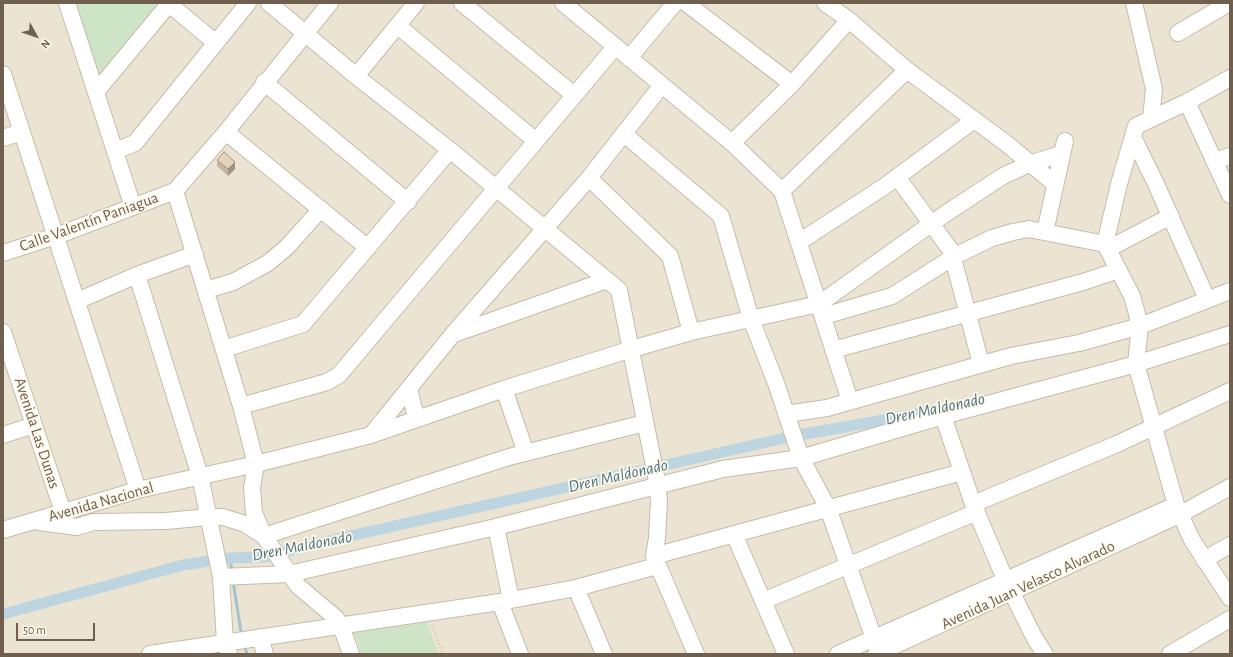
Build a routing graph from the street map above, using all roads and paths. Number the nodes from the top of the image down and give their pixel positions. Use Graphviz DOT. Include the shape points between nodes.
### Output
graph roads {
  1 [pos="67,3"];
  2 [pos="248,3"];
  3 [pos="270,3"];
  4 [pos="330,3"];
  5 [pos="416,3"];
  6 [pos="462,3"];
  7 [pos="675,3"];
  8 [pos="686,3"];
  9 [pos="825,3"];
  10 [pos="1134,3"];
  11 [pos="169,4"];
  12 [pos="570,5"];
  13 [pos="1225,7"];
  14 [pos="844,12"];
  15 [pos="398,26"];
  16 [pos="306,33"];
  17 [pos="1178,33"];
  18 [pos="216,43"];
  19 [pos="615,47"];
  20 [pos="629,58"];
  21 [pos="907,70"];
  22 [pos="3,74"];
  23 [pos="356,76"];
  24 [pos="1230,78"];
  25 [pos="264,82"];
  26 [pos="792,84"];
  27 [pos="662,85"];
  28 [pos="96,92"];
  29 [pos="574,95"];
  30 [pos="1187,102"];
  31 [pos="1151,119"];
  32 [pos="974,120"];
  33 [pos="22,132"];
  34 [pos="226,132"];
  35 [pos="624,134"];
  36 [pos="1133,137"];
  37 [pos="3,138"];
  38 [pos="536,141"];
  39 [pos="732,143"];
  40 [pos="450,150"];
  41 [pos="114,151"];
  42 [pos="1230,156"];
  43 [pos="1214,161"];
  44 [pos="1029,164"];
  45 [pos="897,177"];
  46 [pos="589,178"];
  47 [pos="1055,184"];
  48 [pos="496,188"];
  49 [pos="175,191"];
  50 [pos="782,191"];
  51 [pos="1230,195"];
  52 [pos="408,202"];
  53 [pos="133,207"];
  54 [pos="321,210"];
  55 [pos="1171,216"];
  56 [pos="931,224"];
  57 [pos="545,228"];
  58 [pos="1045,232"];
  59 [pos="56,236"];
  60 [pos="799,242"];
  61 [pos="1107,246"];
  62 [pos="368,248"];
  63 [pos="3,253"];
  64 [pos="195,254"];
  65 [pos="954,257"];
  66 [pos="1119,270"];
  67 [pos="137,275"];
  68 [pos="607,280"];
  69 [pos="206,290"];
  70 [pos="1230,291"];
  71 [pos="1208,300"];
  72 [pos="77,301"];
  73 [pos="822,310"];
  74 [pos="968,313"];
  75 [pos="751,319"];
  76 [pos="1140,326"];
  77 [pos="3,332"];
  78 [pos="691,332"];
  79 [pos="453,334"];
  80 [pos="1230,334"];
  81 [pos="224,349"];
  82 [pos="632,349"];
  83 [pos="833,350"];
  84 [pos="982,364"];
  85 [pos="1136,364"];
  86 [pos="409,388"];
  87 [pos="504,389"];
  88 [pos="1230,391"];
  89 [pos="850,401"];
  90 [pos="241,406"];
  91 [pos="786,414"];
  92 [pos="944,416"];
  93 [pos="420,418"];
  94 [pos="645,423"];
  95 [pos="34,425"];
  96 [pos="1153,427"];
  97 [pos="3,435"];
  98 [pos="371,435"];
  99 [pos="526,453"];
  100 [pos="801,458"];
  101 [pos="256,464"];
  102 [pos="962,472"];
  103 [pos="200,476"];
  104 [pos="656,481"];
  105 [pos="1230,487"];
  106 [pos="138,490"];
  107 [pos="828,508"];
  108 [pos="975,508"];
  109 [pos="1178,510"];
  110 [pos="63,512"];
  111 [pos="209,517"];
  112 [pos="32,522"];
  113 [pos="496,527"];
  114 [pos="3,530"];
  115 [pos="734,534"];
  116 [pos="268,542"];
  117 [pos="1230,544"];
  118 [pos="1204,560"];
  119 [pos="655,561"];
  120 [pos="848,564"];
  121 [pos="286,569"];
  122 [pos="221,577"];
  123 [pos="1009,586"];
  124 [pos="576,588"];
  125 [pos="1230,598"];
  126 [pos="506,601"];
  127 [pos="763,601"];
  128 [pos="426,613"];
  129 [pos="1230,619"];
  130 [pos="341,626"];
  131 [pos="260,637"];
  132 [pos="874,637"];
  133 [pos="227,648"];
  134 [pos="878,653"];
  135 [pos="150,654"];
  136 [pos="265,654"];
  137 [pos="351,654"];
  138 [pos="443,654"];
  139 [pos="520,654"];
  140 [pos="604,654"];
  141 [pos="696,654"];
  142 [pos="786,654"];
  143 [pos="838,654"];
  144 [pos="1045,654"];
  145 [pos="1170,654"];
  1 -- 28 [label="street"];
  2 -- 18 [label="street"];
  3 -- 16 [label="street"];
  4 -- 16 [label="street"];
  5 -- 15 [label="street"];
  6 -- 29 [label="street"];
  7 -- 20 [label="street"];
  8 -- 26 [label="street"];
  9 -- 14 [label="street"];
  10 -- 31 [label="street" via="1154,89"];
  11 -- 18 [label="street"];
  11 -- 28 [label="street"];
  12 -- 19 [label="street"];
  13 -- 17 [label="street"];
  14 -- 21 [label="street"];
  14 -- 26 [label="street"];
  15 -- 23 [label="street"];
  15 -- 38 [label="street"];
  16 -- 23 [label="street"];
  16 -- 25 [label="street"];
  18 -- 41 [label="street" via="135,143"];
  19 -- 20 [label="street"];
  19 -- 29 [label="street"];
  20 -- 27 [label="street"];
  21 -- 32 [label="street"];
  21 -- 50 [label="street"];
  22 -- 33 [label="street"];
  23 -- 40 [label="street"];
  24 -- 30 [label="street"];
  25 -- 34 [label="street"];
  25 -- 52 [label="street"];
  26 -- 39 [label="street"];
  27 -- 35 [label="street"];
  27 -- 39 [label="street"];
  28 -- 41 [label="street"];
  29 -- 38 [label="street"];
  30 -- 31 [label="street"];
  30 -- 43 [label="street"];
  31 -- 36 [label="street" via="1136,126"];
  32 -- 44 [label="street"];
  32 -- 45 [label="street"];
  33 -- 37 [label="street"];
  33 -- 59 [label="street"];
  34 -- 49 [label="street"];
  34 -- 54 [label="street"];
  35 -- 46 [label="street"];
  35 -- 75 [label="street" via="721,216"];
  36 -- 55 [label="street"];
  36 -- 61 [label="street" via="1119,184"];
  38 -- 48 [label="street"];
  39 -- 50 [label="street"];
  40 -- 48 [label="street"];
  40 -- 52 [label="street"];
  41 -- 53 [label="street"];
  42 -- 43 [label="street"];
  43 -- 51 [label="street"];
  44 -- 47 [label="street"];
  44 -- 47 [label="street" via="1063,147"];
  44 -- 56 [label="street" via="1003,176"];
  45 -- 56 [label="street"];
  45 -- 60 [label="street"];
  46 -- 57 [label="street"];
  46 -- 78 [label="street" via="670,256"];
  47 -- 58 [label="street"];
  48 -- 57 [label="street"];
  48 -- 90 [label="street" via="334,379"];
  49 -- 53 [label="street, Calle Valentín Paniagua"];
  49 -- 64 [label="street"];
  50 -- 60 [label="street"];
  52 -- 62 [label="street"];
  53 -- 59 [label="street, Calle Valentín Paniagua"];
  54 -- 62 [label="street"];
  54 -- 69 [label="street" via="287,247 268,263 233,282"];
  55 -- 61 [label="street"];
  55 -- 71 [label="street"];
  56 -- 65 [label="street"];
  56 -- 73 [label="street"];
  57 -- 68 [label="street"];
  57 -- 79 [label="street"];
  58 -- 61 [label="street, Avenida Nacional"];
  58 -- 65 [label="street, Avenida Nacional" via="1029,230 992,238"];
  59 -- 63 [label="street, Calle Valentín Paniagua"];
  59 -- 72 [label="street"];
  60 -- 73 [label="street"];
  61 -- 66 [label="street"];
  62 -- 81 [label="street" via="303,324"];
  64 -- 67 [label="street"];
  64 -- 69 [label="street"];
  65 -- 73 [label="street, Avenida Nacional" via="892,296"];
  65 -- 74 [label="street"];
  66 -- 74 [label="street"];
  66 -- 76 [label="street" via="1132,296"];
  67 -- 72 [label="street"];
  67 -- 103 [label="street"];
  68 -- 79 [label="street"];
  68 -- 82 [label="street" via="619,290"];
  69 -- 81 [label="street"];
  70 -- 71 [label="street"];
  71 -- 76 [label="street"];
  72 -- 106 [label="street"];
  73 -- 75 [label="street, Avenida Nacional"];
  73 -- 83 [label="street"];
  74 -- 83 [label="street"];
  74 -- 84 [label="street"];
  75 -- 78 [label="street, Avenida Nacional"];
  75 -- 91 [label="street"];
  76 -- 84 [label="street" via="1079,343"];
  76 -- 85 [label="street"];
  77 -- 95 [label="street, Avenida Las Dunas"];
  78 -- 82 [label="street, Avenida Nacional"];
  79 -- 86 [label="street"];
  80 -- 85 [label="street"];
  81 -- 90 [label="street"];
  82 -- 87 [label="street, Avenida Nacional"];
  82 -- 94 [label="street"];
  83 -- 89 [label="street"];
  84 -- 89 [label="street"];
  85 -- 92 [label="street"];
  85 -- 96 [label="street"];
  86 -- 93 [label="street" via="414,410"];
  86 -- 98 [label="street"];
  87 -- 93 [label="street, Avenida Nacional"];
  87 -- 99 [label="street"];
  88 -- 96 [label="street"];
  89 -- 91 [label="street" via="827,408"];
  90 -- 101 [label="street"];
  91 -- 100 [label="street"];
  92 -- 100 [label="street"];
  92 -- 102 [label="street"];
  93 -- 98 [label="street, Avenida Nacional"];
  94 -- 99 [label="street"];
  94 -- 104 [label="street"];
  95 -- 97 [label="street"];
  95 -- 110 [label="street, Avenida Las Dunas"];
  96 -- 108 [label="street"];
  96 -- 109 [label="street"];
  98 -- 101 [label="street, Avenida Nacional"];
  99 -- 116 [label="street" via="418,485"];
  100 -- 104 [label="street"];
  100 -- 107 [label="street"];
  101 -- 103 [label="street, Avenida Nacional"];
  101 -- 116 [label="street" via="252,488 254,513"];
  102 -- 107 [label="street"];
  102 -- 108 [label="street"];
  103 -- 106 [label="street, Avenida Nacional"];
  103 -- 111 [label="street"];
  104 -- 113 [label="street"];
  104 -- 119 [label="street" via="659,500"];
  105 -- 109 [label="street, Avenida Juan Velasco Alvarado"];
  106 -- 110 [label="street, Avenida Nacional"];
  107 -- 115 [label="street"];
  107 -- 120 [label="street"];
  108 -- 120 [label="street"];
  108 -- 123 [label="street"];
  109 -- 118 [label="street"];
  109 -- 123 [label="street, Avenida Juan Velasco Alvarado"];
  110 -- 112 [label="street, Avenida Nacional"];
  111 -- 112 [label="street" via="166,521 93,522 77,527"];
  111 -- 116 [label="street" via="223,517 244,524"];
  111 -- 122 [label="street"];
  112 -- 114 [label="street, Avenida Nacional"];
  113 -- 121 [label="street"];
  113 -- 126 [label="street"];
  115 -- 119 [label="street"];
  115 -- 127 [label="street"];
  116 -- 121 [label="street"];
  117 -- 118 [label="street"];
  118 -- 125 [label="street"];
  119 -- 124 [label="street"];
  119 -- 141 [label="street"];
  120 -- 127 [label="street"];
  120 -- 132 [label="street"];
  121 -- 122 [label="street"];
  121 -- 130 [label="street" via="298,586 329,611"];
  122 -- 133 [label="street"];
  123 -- 132 [label="street"];
  123 -- 134 [label="street, Avenida Juan Velasco Alvarado"];
  123 -- 144 [label="street"];
  124 -- 126 [label="street"];
  124 -- 140 [label="street"];
  126 -- 128 [label="street"];
  126 -- 139 [label="street"];
  127 -- 142 [label="street"];
  128 -- 130 [label="street"];
  128 -- 138 [label="path"];
  129 -- 145 [label="street"];
  130 -- 131 [label="street"];
  130 -- 137 [label="street"];
  131 -- 133 [label="street"];
  131 -- 136 [label="street"];
  132 -- 134 [label="street"];
  132 -- 143 [label="street"];
  133 -- 135 [label="street"];
}
